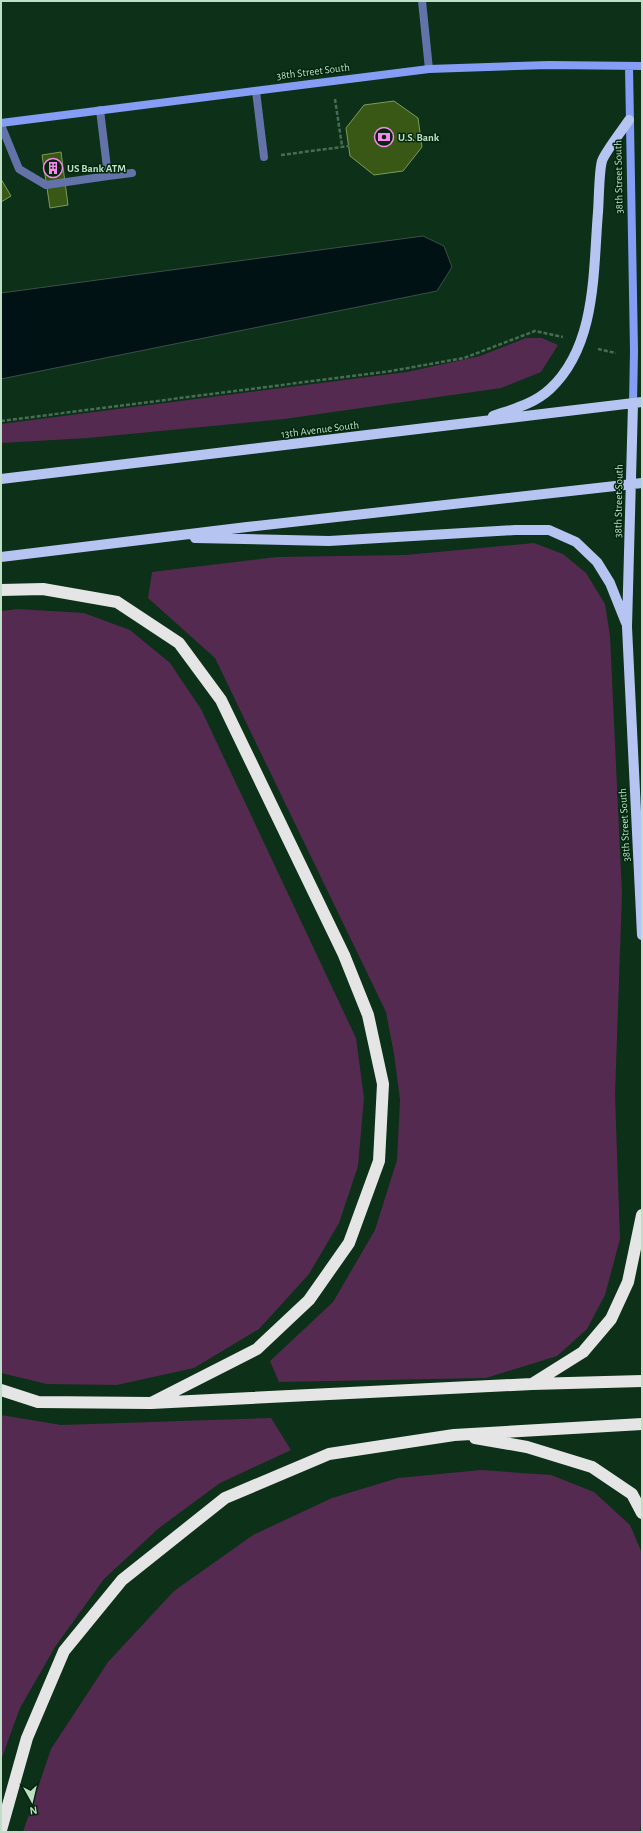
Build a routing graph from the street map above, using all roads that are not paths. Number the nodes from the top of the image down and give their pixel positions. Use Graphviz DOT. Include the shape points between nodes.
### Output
graph roads {
  1 [pos="422,1"];
  2 [pos="628,66"];
  3 [pos="642,66"];
  4 [pos="429,70"];
  5 [pos="256,91"];
  6 [pos="100,110"];
  7 [pos="629,120"];
  8 [pos="1,124"];
  9 [pos="264,157"];
  10 [pos="132,173"];
  11 [pos="108,176"];
  12 [pos="637,403"];
  13 [pos="474,422"];
  14 [pos="1,479"];
  15 [pos="642,482"];
  16 [pos="630,484"];
  17 [pos="159,538"];
  18 [pos="1,557"];
  19 [pos="1,590"];
  20 [pos="627,627"];
  21 [pos="642,935"];
  22 [pos="642,1215"];
  23 [pos="642,1381"];
  24 [pos="532,1384"];
  25 [pos="1,1390"];
  26 [pos="151,1403"];
  27 [pos="642,1424"];
  28 [pos="454,1434"];
  29 [pos="642,1513"];
  30 [pos="1,1830"];
  1 -- 4 [label="lane"];
  2 -- 3 [label="street, 38th Street South"];
  2 -- 4 [label="street, 38th Street South" via="549,65"];
  2 -- 7 [label="street, 38th Street South"];
  4 -- 5 [label="street, 38th Street South"];
  5 -- 6 [label="street, 38th Street South"];
  5 -- 9 [label="lane"];
  6 -- 8 [label="street, 38th Street South"];
  6 -- 11 [label="lane"];
  7 -- 12 [label="street, 38th Street South"];
  7 -- 13 [label="main road" via="602,160 591,297 586,325 569,367 550,389 527,404"];
  8 -- 11 [label="lane" via="19,169 46,185"];
  10 -- 11 [label="lane"];
  12 -- 13 [label="main road, 13th Avenue South"];
  12 -- 16 [label="main road, 38th Street South"];
  13 -- 14 [label="main road, 13th Avenue South"];
  15 -- 16 [label="main road"];
  16 -- 17 [label="main road"];
  16 -- 20 [label="main road, 38th Street South"];
  17 -- 18 [label="main road"];
  17 -- 20 [label="main road" via="329,541 549,530 576,542 597,562 610,583"];
  19 -- 26 [label="highway" via="43,589 117,602 179,643 221,700 344,955 368,1015 383,1084 379,1161 349,1243 309,1300 257,1349"];
  20 -- 21 [label="main road, 38th Street South"];
  22 -- 24 [label="highway" via="628,1282 611,1318 583,1352"];
  23 -- 24 [label="highway"];
  24 -- 26 [label="highway"];
  25 -- 26 [label="highway" via="38,1402"];
  27 -- 28 [label="highway"];
  28 -- 29 [label="highway" via="527,1447 592,1467 632,1494"];
  28 -- 30 [label="highway" via="329,1454 225,1498 122,1580 64,1651 27,1738"];
}
